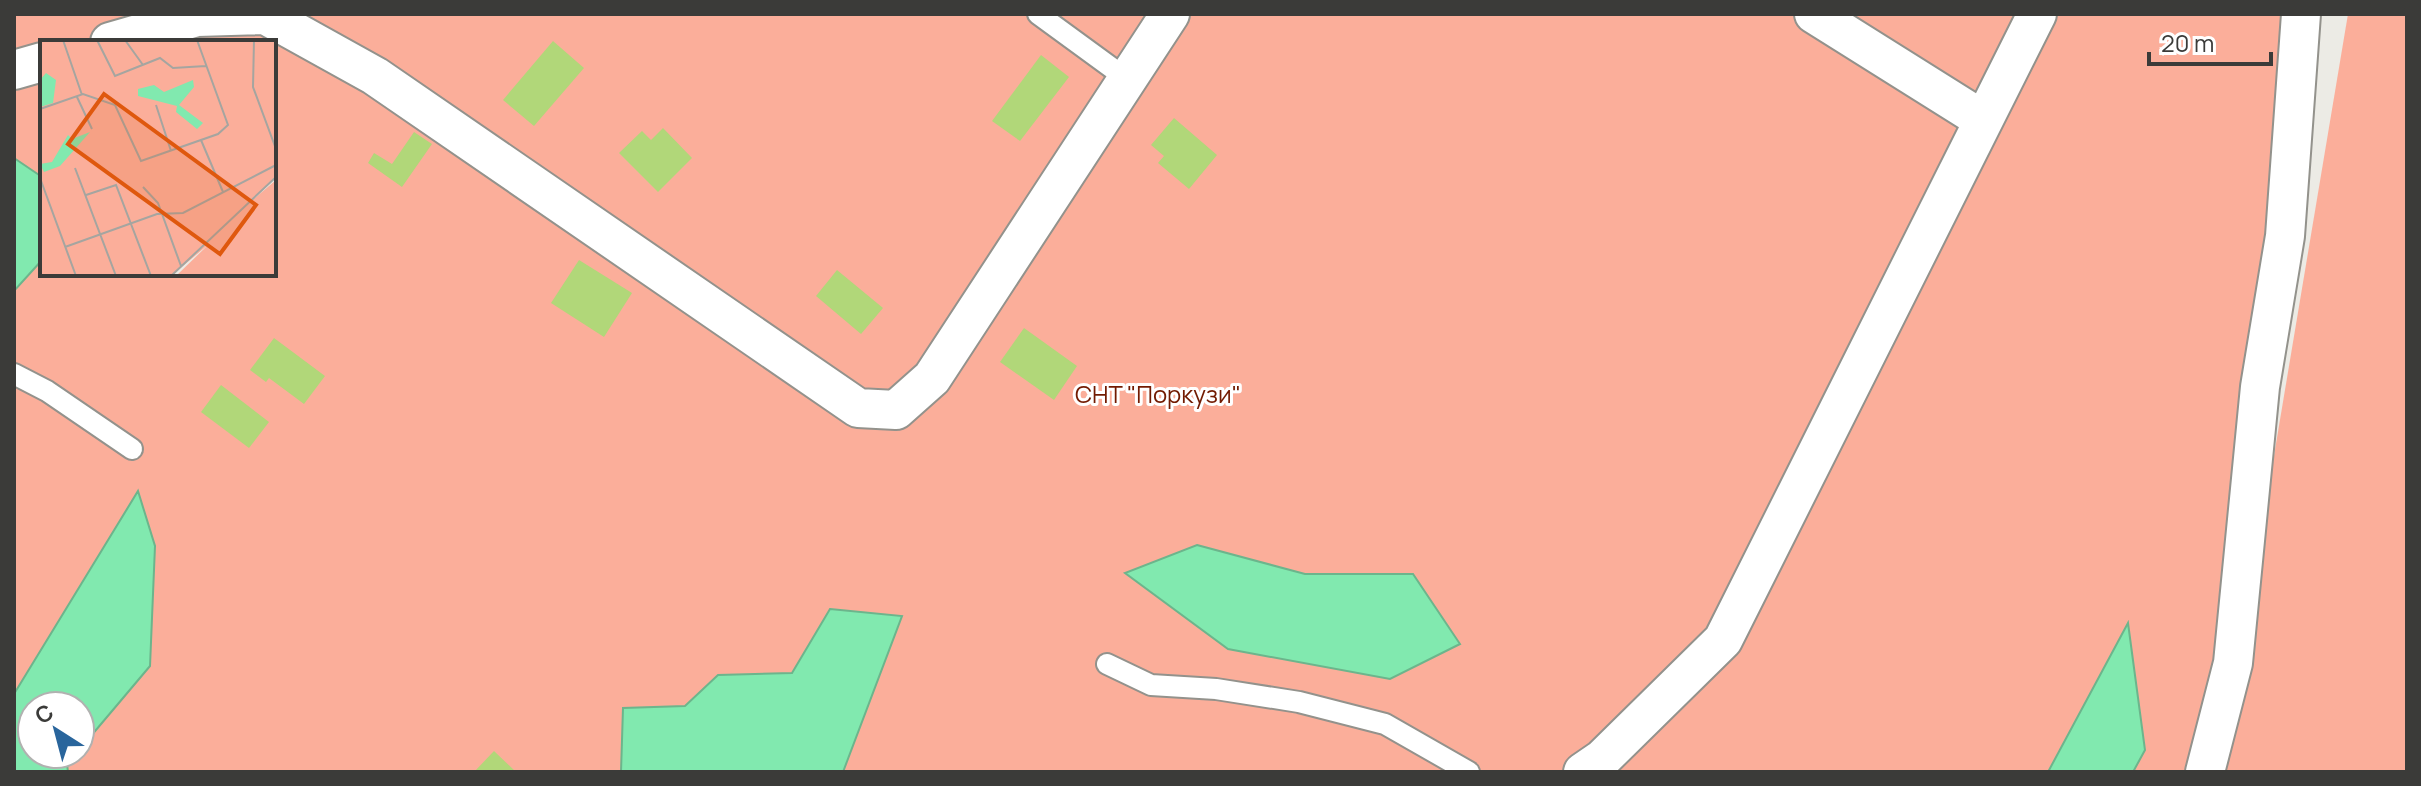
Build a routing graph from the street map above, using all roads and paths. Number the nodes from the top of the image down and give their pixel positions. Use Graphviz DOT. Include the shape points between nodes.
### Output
graph roads {
  1 [pos="1038,14"];
  2 [pos="1170,14"];
  3 [pos="1814,14"];
  4 [pos="2037,14"];
  5 [pos="2301,14"];
  6 [pos="117,40"];
  7 [pos="40,63"];
  8 [pos="14,70"];
  9 [pos="1127,79"];
  10 [pos="1983,120"];
  11 [pos="14,374"];
  12 [pos="132,449"];
  13 [pos="1107,664"];
  14 [pos="1469,772"];
  15 [pos="1583,772"];
  16 [pos="2205,772"];
  1 -- 9 [label="lane"];
  2 -- 9 [label="street"];
  3 -- 10 [label="street"];
  4 -- 10 [label="street"];
  5 -- 16 [label="street" via="2285,236 2260,387 2233,663"];
  6 -- 9 [label="street" via="197,17 265,15 375,76 858,408 896,410 932,378"];
  7 -- 8 [label="street"];
  10 -- 15 [label="street" via="1723,640"];
  11 -- 12 [label="lane"];
  13 -- 14 [label="lane" via="1151,685 1299,702 1385,724"];
}
